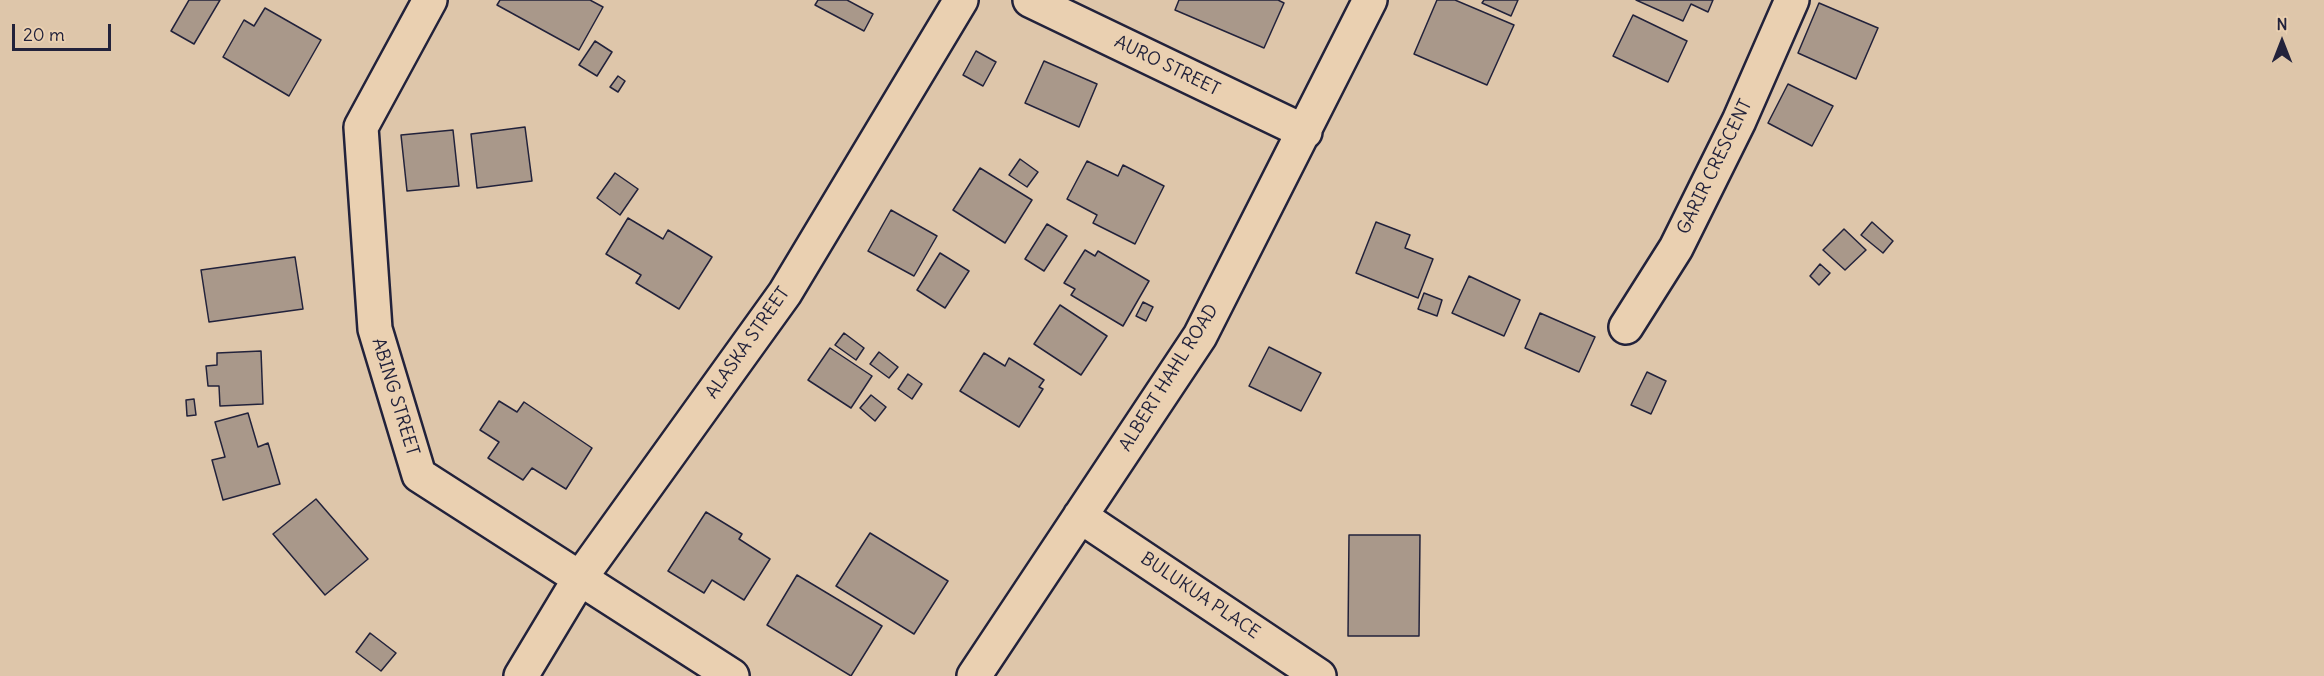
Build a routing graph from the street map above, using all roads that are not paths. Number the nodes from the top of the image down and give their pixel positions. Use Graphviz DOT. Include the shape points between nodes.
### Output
graph roads {
  1 [pos="430,0"];
  2 [pos="961,0"];
  3 [pos="1030,0"];
  4 [pos="1370,0"];
  5 [pos="1791,0"];
  6 [pos="1305,132"];
  7 [pos="1626,327"];
  8 [pos="1080,516"];
  9 [pos="580,578"];
  10 [pos="520,676"];
  11 [pos="732,676"];
  12 [pos="974,676"];
  13 [pos="1319,676"];
  1 -- 9 [label="street, ABING STREET" via="361,127 375,329 419,475"];
  2 -- 9 [label="street, ALASKA STREET" via="785,293"];
  3 -- 6 [label="street, AURO STREET"];
  4 -- 6 [label="street, ALBERT HAHL ROAD"];
  5 -- 7 [label="street, GARIR CRESCENT" via="1739,121 1676,249"];
  6 -- 8 [label="street, ALBERT HAHL ROAD" via="1200,336"];
  8 -- 12 [label="street, ALBERT HAHL ROAD"];
  8 -- 13 [label="street, BULUKUA PLACE"];
  9 -- 10 [label="street, ALASKA STREET"];
  9 -- 11 [label="street, ABING STREET"];
}
